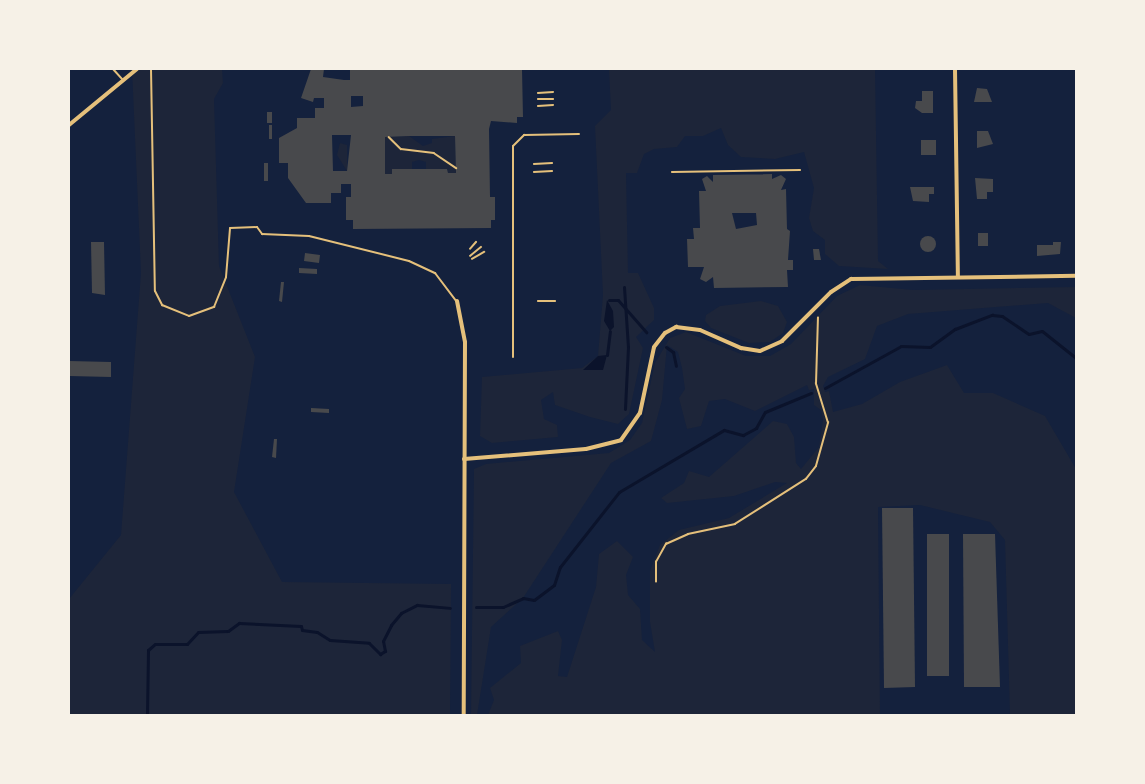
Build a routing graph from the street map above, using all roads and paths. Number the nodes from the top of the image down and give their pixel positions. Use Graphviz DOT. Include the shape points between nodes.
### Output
graph roads {
  1 [pos="113,69"];
  2 [pos="137,69"];
  3 [pos="151,69"];
  4 [pos="955,69"];
  5 [pos="124,81"];
  6 [pos="553,92"];
  7 [pos="538,93"];
  8 [pos="538,99"];
  9 [pos="553,99"];
  10 [pos="553,105"];
  11 [pos="538,106"];
  12 [pos="69,125"];
  13 [pos="579,134"];
  14 [pos="388,137"];
  15 [pos="552,163"];
  16 [pos="534,164"];
  17 [pos="456,168"];
  18 [pos="800,170"];
  19 [pos="552,171"];
  20 [pos="534,172"];
  21 [pos="672,172"];
  22 [pos="476,242"];
  23 [pos="481,247"];
  24 [pos="470,249"];
  25 [pos="484,252"];
  26 [pos="470,256"];
  27 [pos="472,259"];
  28 [pos="957,276"];
  29 [pos="1076,276"];
  30 [pos="538,301"];
  31 [pos="555,301"];
  32 [pos="457,302"];
  33 [pos="818,318"];
  34 [pos="513,357"];
  35 [pos="464,459"];
  36 [pos="656,582"];
  37 [pos="464,715"];
  1 -- 5 [label="lane"];
  2 -- 5 [label="street"];
  3 -- 32 [label="lane" via="155,291 162,305 189,316 214,307 226,277 230,228 256,227 262,234 309,236 409,261 435,273"];
  4 -- 28 [label="street"];
  5 -- 12 [label="street"];
  6 -- 7 [label="path"];
  8 -- 9 [label="path"];
  10 -- 11 [label="path"];
  13 -- 34 [label="lane" via="524,135 513,146"];
  14 -- 17 [label="path" via="402,149 434,153"];
  15 -- 16 [label="path"];
  18 -- 21 [label="path"];
  19 -- 20 [label="path"];
  22 -- 24 [label="path"];
  23 -- 26 [label="path"];
  25 -- 27 [label="path"];
  28 -- 29 [label="street"];
  28 -- 35 [label="street" via="851,279 831,292 782,341 764,350 741,348 691,327 673,328 654,347 640,413 621,440 586,449"];
  30 -- 31 [label="path"];
  32 -- 35 [label="street" via="465,342"];
  33 -- 36 [label="path" via="816,384 828,423 816,466 806,478 735,524 688,534 666,544 656,562"];
  35 -- 37 [label="street"];
}
